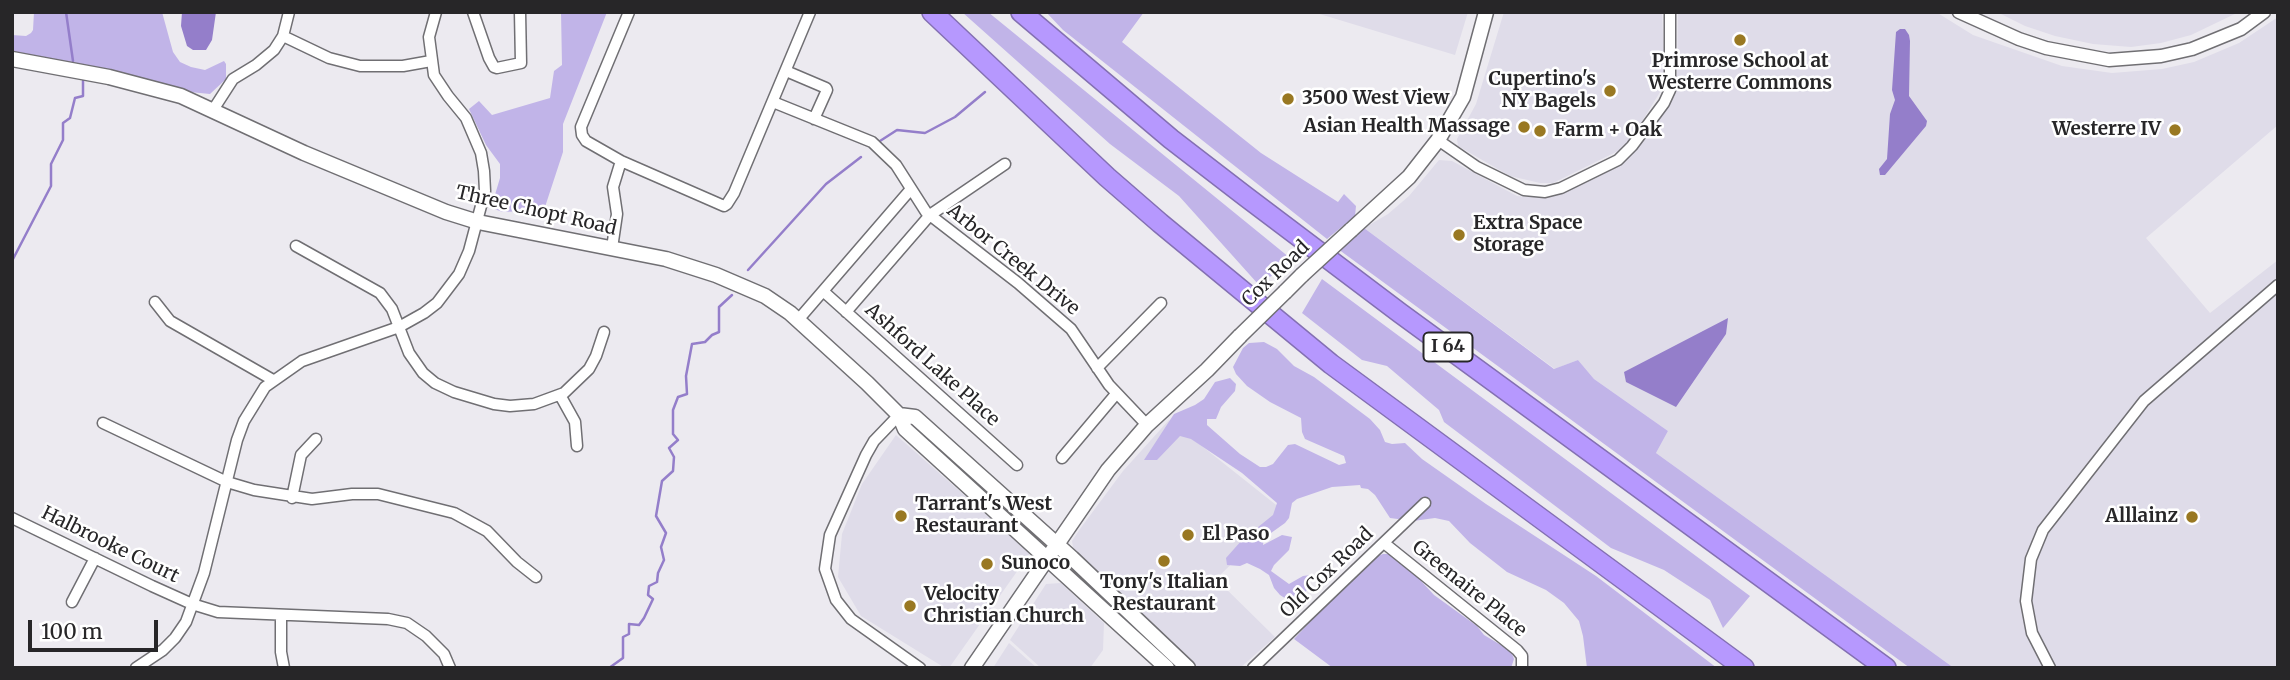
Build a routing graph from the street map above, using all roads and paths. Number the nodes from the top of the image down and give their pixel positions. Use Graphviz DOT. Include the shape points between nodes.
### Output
graph roads {
  1 [pos="289,12"];
  2 [pos="436,12"];
  3 [pos="473,12"];
  4 [pos="520,12"];
  5 [pos="629,12"];
  6 [pos="810,12"];
  7 [pos="932,12"];
  8 [pos="1021,12"];
  9 [pos="1486,12"];
  10 [pos="1670,12"];
  11 [pos="1959,12"];
  12 [pos="2264,12"];
  13 [pos="283,36"];
  14 [pos="12,59"];
  15 [pos="431,61"];
  16 [pos="786,71"];
  17 [pos="773,102"];
  18 [pos="213,110"];
  19 [pos="814,119"];
  20 [pos="1438,140"];
  21 [pos="621,161"];
  22 [pos="1005,164"];
  23 [pos="911,189"];
  24 [pos="930,215"];
  25 [pos="478,222"];
  26 [pos="296,246"];
  27 [pos="612,248"];
  28 [pos="2278,285"];
  29 [pos="823,291"];
  30 [pos="155,302"];
  31 [pos="1161,303"];
  32 [pos="846,312"];
  33 [pos="798,320"];
  34 [pos="399,327"];
  35 [pos="604,332"];
  36 [pos="1097,368"];
  37 [pos="273,380"];
  38 [pos="1116,394"];
  39 [pos="561,395"];
  40 [pos="899,415"];
  41 [pos="103,423"];
  42 [pos="1147,425"];
  43 [pos="316,439"];
  44 [pos="578,446"];
  45 [pos="1062,458"];
  46 [pos="1017,466"];
  47 [pos="227,482"];
  48 [pos="292,498"];
  49 [pos="1425,503"];
  50 [pos="12,518"];
  51 [pos="1384,543"];
  52 [pos="1057,545"];
  53 [pos="95,558"];
  54 [pos="1048,559"];
  55 [pos="536,577"];
  56 [pos="72,602"];
  57 [pos="192,604"];
  58 [pos="281,616"];
  59 [pos="136,668"];
  60 [pos="284,668"];
  61 [pos="450,668"];
  62 [pos="920,668"];
  63 [pos="972,668"];
  64 [pos="1167,668"];
  65 [pos="1188,668"];
  66 [pos="1253,668"];
  67 [pos="1522,668"];
  68 [pos="1744,668"];
  69 [pos="1886,668"];
  70 [pos="2050,668"];
  1 -- 13 [label="street"];
  2 -- 15 [label="street" via="429,37"];
  3 -- 4 [label="street" via="497,68 521,63"];
  5 -- 21 [label="street" via="581,127 586,141"];
  6 -- 16 [label="street"];
  7 -- 68 [label="highway" via="1139,205 1331,363"];
  8 -- 69 [label="highway, I 64" via="1255,204"];
  9 -- 20 [label="main road, Cox Road" via="1463,97"];
  10 -- 20 [label="street" via="1670,90 1618,160 1561,188 1524,190 1476,167"];
  11 -- 12 [label="street" via="2046,48 2109,60 2161,57 2192,49 2241,29"];
  13 -- 15 [label="street" via="329,58 360,66"];
  13 -- 18 [label="street" via="266,58 227,85"];
  14 -- 18 [label="main road, Three Chopt Road" via="143,85"];
  15 -- 25 [label="street" via="434,75 467,118 481,153 485,191"];
  16 -- 17 [label="street"];
  16 -- 19 [label="street" via="826,88"];
  17 -- 19 [label="street, Arbor Creek Drive"];
  17 -- 21 [label="street" via="724,206"];
  18 -- 25 [label="main road, Three Chopt Road" via="315,158"];
  19 -- 23 [label="street, Arbor Creek Drive" via="872,142 896,165"];
  20 -- 42 [label="main road, Cox Road, bridge" via="1409,177"];
  21 -- 27 [label="street" via="613,187 617,214"];
  22 -- 24 [label="street"];
  23 -- 24 [label="street, Arbor Creek Drive"];
  23 -- 29 [label="street"];
  24 -- 32 [label="street"];
  24 -- 36 [label="street, Arbor Creek Drive" via="1054,312 1071,328"];
  25 -- 27 [label="main road, Three Chopt Road"];
  25 -- 34 [label="street" via="466,260 450,288 433,307"];
  26 -- 34 [label="street" via="376,290 388,302"];
  27 -- 33 [label="main road, Three Chopt Road" via="725,278 765,296"];
  28 -- 70 [label="street" via="2144,401 2043,530 2031,559 2026,601 2032,634"];
  29 -- 32 [label="street, Ashford Lake Place"];
  29 -- 33 [label="street"];
  30 -- 37 [label="street" via="170,321"];
  31 -- 36 [label="street"];
  32 -- 46 [label="street, Ashford Lake Place"];
  33 -- 40 [label="main road, Three Chopt Road"];
  34 -- 37 [label="street" via="302,361"];
  34 -- 39 [label="street" via="415,363 448,390 510,406"];
  35 -- 39 [label="street" via="589,369"];
  36 -- 38 [label="street, Arbor Creek Drive"];
  37 -- 47 [label="street" via="243,421"];
  38 -- 42 [label="street, Arbor Creek Drive"];
  38 -- 45 [label="street"];
  39 -- 44 [label="street" via="575,422"];
  40 -- 52 [label="main road, Three Chopt Road" via="915,417"];
  40 -- 54 [label="main road, Three Chopt Road" via="905,429"];
  40 -- 62 [label="street" via="866,455 830,535 825,569 836,600 851,619"];
  41 -- 47 [label="street"];
  42 -- 52 [label="main road, Cox Road" via="1101,480"];
  43 -- 48 [label="street" via="301,455"];
  47 -- 48 [label="street"];
  47 -- 57 [label="street"];
  48 -- 55 [label="street" via="378,494 454,513 487,531"];
  49 -- 51 [label="street, Old Cox Road"];
  50 -- 53 [label="street, Halbrooke Court"];
  51 -- 66 [label="street, Old Cox Road"];
  51 -- 67 [label="street, Greenaire Place" via="1517,650"];
  52 -- 54 [label="main road, Cox Road"];
  52 -- 65 [label="main road, Three Chopt Road"];
  53 -- 56 [label="street"];
  53 -- 57 [label="street, Halbrooke Court"];
  54 -- 63 [label="main road, Cox Road"];
  54 -- 64 [label="main road, Three Chopt Road"];
  57 -- 58 [label="street, Halbrooke Court" via="229,614"];
  57 -- 59 [label="street" via="175,638"];
  58 -- 60 [label="street"];
  58 -- 61 [label="street, Halbrooke Court" via="400,621 426,636"];
}
